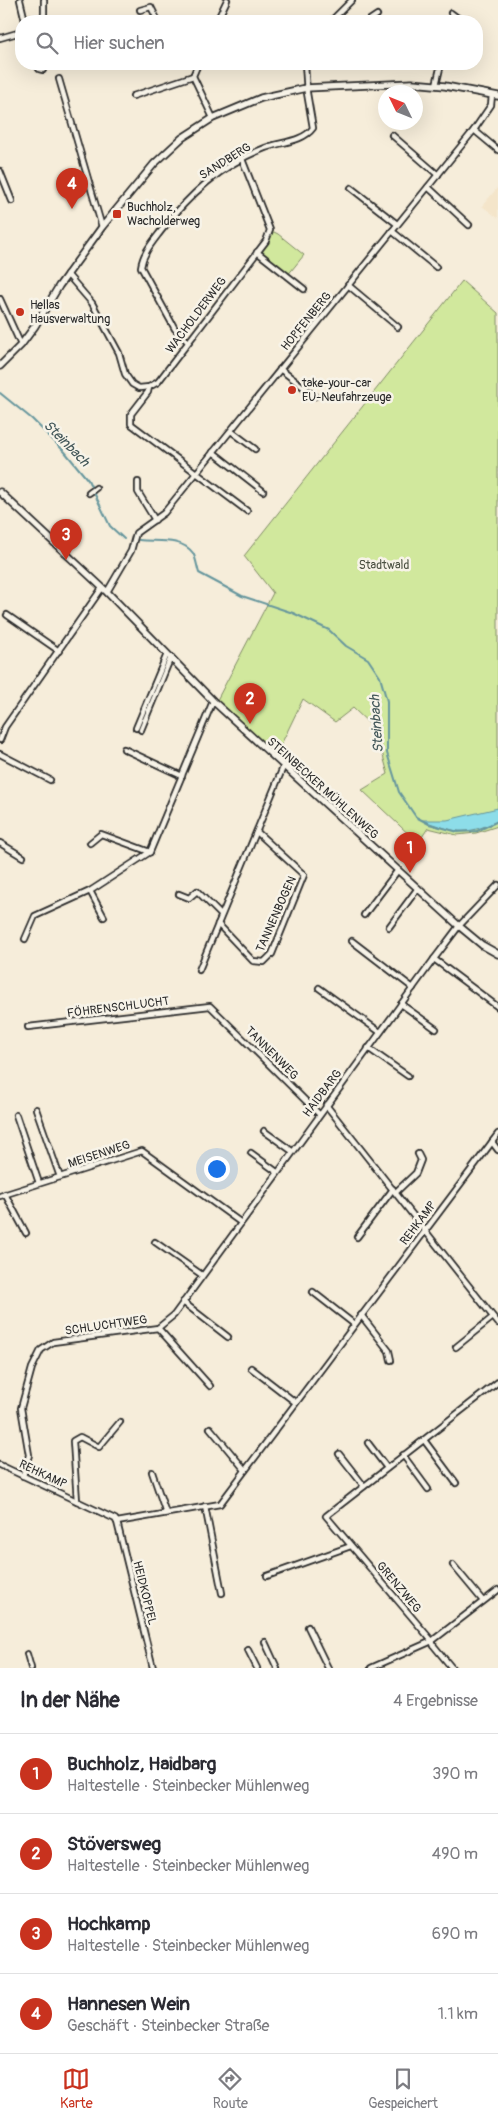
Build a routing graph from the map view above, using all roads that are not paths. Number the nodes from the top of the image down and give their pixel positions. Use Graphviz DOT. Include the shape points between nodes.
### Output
graph roads {
  1 [pos="20,0"];
  2 [pos="44,0"];
  3 [pos="227,0"];
  4 [pos="352,0"];
  5 [pos="140,10"];
  6 [pos="451,13"];
  7 [pos="24,15"];
  8 [pos="44,15"];
  9 [pos="155,15"];
  10 [pos="219,15"];
  11 [pos="337,15"];
  12 [pos="454,15"];
  13 [pos="15,34"];
  14 [pos="0,38"];
  15 [pos="196,70"];
  16 [pos="305,70"];
  17 [pos="440,70"];
  18 [pos="193,76"];
  19 [pos="59,80"];
  20 [pos="436,85"];
  21 [pos="306,88"];
  22 [pos="495,95"];
  23 [pos="133,96"];
  24 [pos="213,118"];
  25 [pos="474,130"];
  26 [pos="392,135"];
  27 [pos="498,150"];
  28 [pos="242,159"];
  29 [pos="0,171"];
  30 [pos="438,175"];
  31 [pos="428,187"];
  32 [pos="351,188"];
  33 [pos="12,201"];
  34 [pos="397,224"];
  35 [pos="469,225"];
  36 [pos="102,227"];
  37 [pos="392,231"];
  38 [pos="257,252"];
  39 [pos="436,267"];
  40 [pos="67,274"];
  41 [pos="348,285"];
  42 [pos="304,288"];
  43 [pos="0,299"];
  44 [pos="398,327"];
  45 [pos="188,342"];
  46 [pos="22,345"];
  47 [pos="0,366"];
  48 [pos="280,369"];
  49 [pos="148,387"];
  50 [pos="315,396"];
  51 [pos="231,431"];
  52 [pos="255,449"];
  53 [pos="213,452"];
  54 [pos="197,472"];
  55 [pos="138,482"];
  56 [pos="96,488"];
  57 [pos="263,491"];
  58 [pos="0,492"];
  59 [pos="90,493"];
  60 [pos="247,511"];
  61 [pos="155,520"];
  62 [pos="104,590"];
  63 [pos="8,615"];
  64 [pos="59,651"];
  65 [pos="169,656"];
  66 [pos="213,701"];
  67 [pos="138,729"];
  68 [pos="0,740"];
  69 [pos="124,749"];
  70 [pos="0,754"];
  71 [pos="284,766"];
  72 [pos="182,776"];
  73 [pos="50,780"];
  74 [pos="257,832"];
  75 [pos="0,843"];
  76 [pos="90,843"];
  77 [pos="150,852"];
  78 [pos="23,857"];
  79 [pos="398,870"];
  80 [pos="498,884"];
  81 [pos="418,888"];
  82 [pos="90,891"];
  83 [pos="180,894"];
  84 [pos="364,915"];
  85 [pos="221,916"];
  86 [pos="104,917"];
  87 [pos="218,924"];
  88 [pos="459,926"];
  89 [pos="389,927"];
  90 [pos="25,940"];
  91 [pos="352,941"];
  92 [pos="498,954"];
  93 [pos="434,959"];
  94 [pos="199,970"];
  95 [pos="319,988"];
  96 [pos="413,988"];
  97 [pos="401,1004"];
  98 [pos="210,1006"];
  99 [pos="498,1007"];
  100 [pos="28,1027"];
  101 [pos="436,1029"];
  102 [pos="380,1032"];
  103 [pos="368,1048"];
  104 [pos="408,1076"];
  105 [pos="326,1105"];
  106 [pos="36,1109"];
  107 [pos="319,1114"];
  108 [pos="16,1115"];
  109 [pos="264,1132"];
  110 [pos="498,1134"];
  111 [pos="492,1142"];
  112 [pos="498,1150"];
  113 [pos="292,1151"];
  114 [pos="251,1153"];
  115 [pos="418,1154"];
  116 [pos="277,1172"];
  117 [pos="60,1176"];
  118 [pos="39,1183"];
  119 [pos="394,1191"];
  120 [pos="3,1195"];
  121 [pos="240,1222"];
  122 [pos="426,1230"];
  123 [pos="26,1233"];
  124 [pos="357,1237"];
  125 [pos="156,1242"];
  126 [pos="202,1275"];
  127 [pos="313,1292"];
  128 [pos="183,1302"];
  129 [pos="174,1315"];
  130 [pos="361,1315"];
  131 [pos="493,1317"];
  132 [pos="498,1323"];
  133 [pos="354,1324"];
  134 [pos="158,1328"];
  135 [pos="228,1337"];
  136 [pos="456,1347"];
  137 [pos="392,1360"];
  138 [pos="251,1368"];
  139 [pos="498,1382"];
  140 [pos="210,1386"];
  141 [pos="295,1402"];
  142 [pos="120,1422"];
  143 [pos="210,1428"];
  144 [pos="424,1440"];
  145 [pos="368,1443"];
  146 [pos="339,1454"];
  147 [pos="403,1455"];
  148 [pos="0,1465"];
  149 [pos="387,1468"];
  150 [pos="245,1470"];
  151 [pos="152,1472"];
  152 [pos="23,1476"];
  153 [pos="456,1483"];
  154 [pos="364,1486"];
  155 [pos="428,1489"];
  156 [pos="77,1501"];
  157 [pos="204,1506"];
  158 [pos="166,1513"];
  159 [pos="117,1522"];
  160 [pos="351,1546"];
  161 [pos="453,1565"];
  162 [pos="267,1576"];
  163 [pos="498,1590"];
  164 [pos="222,1593"];
  165 [pos="483,1601"];
  166 [pos="308,1627"];
  167 [pos="432,1641"];
  168 [pos="265,1642"];
  169 [pos="248,1650"];
  170 [pos="27,1654"];
  171 [pos="31,1668"];
  172 [pos="153,1668"];
  173 [pos="257,1668"];
  174 [pos="277,1668"];
  175 [pos="328,1668"];
  176 [pos="371,1668"];
  177 [pos="452,1668"];
  1 -- 7 [label="street"];
  2 -- 8 [label="street"];
  3 -- 10 [label="street"];
  4 -- 11 [label="street"];
  5 -- 9 [label="street" via="151,7"];
  6 -- 12 [label="street"];
  13 -- 14 [label="street"];
  15 -- 18 [label="street"];
  16 -- 21 [label="street, SANDBERG"];
  17 -- 20 [label="street"];
  18 -- 23 [label="street"];
  18 -- 24 [label="street"];
  19 -- 36 [label="street"];
  20 -- 21 [label="street" via="388,83"];
  20 -- 22 [label="street"];
  21 -- 24 [label="street" via="261,98"];
  21 -- 28 [label="street, SANDBERG" via="313,128 307,136 265,148"];
  22 -- 25 [label="street, HOPFENBERG"];
  24 -- 36 [label="street" via="182,138 154,164"];
  25 -- 27 [label="street"];
  25 -- 30 [label="street, HOPFENBERG"];
  26 -- 30 [label="street"];
  28 -- 38 [label="street, WACHOLDERWEG" via="270,230"];
  28 -- 45 [label="street, SANDBERG" via="189,197 142,257 141,267 175,329"];
  29 -- 33 [label="street"];
  30 -- 31 [label="street, HOPFENBERG"];
  31 -- 34 [label="street, HOPFENBERG"];
  31 -- 35 [label="street"];
  32 -- 34 [label="street"];
  34 -- 37 [label="street, HOPFENBERG"];
  36 -- 40 [label="street"];
  37 -- 39 [label="street"];
  37 -- 41 [label="street, HOPFENBERG"];
  38 -- 42 [label="street"];
  38 -- 45 [label="street, WACHOLDERWEG"];
  40 -- 46 [label="street"];
  40 -- 49 [label="street" via="92,303 132,384 139,388"];
  41 -- 44 [label="street, HOPFENBERG"];
  41 -- 48 [label="street, HOPFENBERG"];
  43 -- 46 [label="street"];
  45 -- 49 [label="street, WACHOLDERWEG" via="158,382"];
  46 -- 47 [label="street"];
  48 -- 50 [label="street, HOPFENBERG"];
  48 -- 51 [label="street, HOPFENBERG"];
  49 -- 54 [label="street, WACHOLDERWEG" via="148,392 131,414 131,424"];
  51 -- 52 [label="street"];
  51 -- 53 [label="street, HOPFENBERG"];
  53 -- 54 [label="street, HOPFENBERG"];
  53 -- 57 [label="street"];
  54 -- 60 [label="street"];
  54 -- 61 [label="street, HOPFENBERG"];
  55 -- 61 [label="street" via="138,492"];
  56 -- 59 [label="street"];
  58 -- 62 [label="street, STEINBECKER MÜHLENWEG"];
  61 -- 62 [label="street, HOPFENBERG" via="136,533 131,551"];
  62 -- 64 [label="street, HOPFENBERG"];
  62 -- 65 [label="street, STEINBECKER MÜHLENWEG"];
  63 -- 64 [label="street"];
  64 -- 68 [label="street, HOPFENBERG"];
  65 -- 66 [label="street, STEINBECKER MÜHLENWEG"];
  65 -- 67 [label="street"];
  66 -- 71 [label="street, STEINBECKER MÜHLENWEG"];
  66 -- 72 [label="street"];
  69 -- 72 [label="street"];
  70 -- 73 [label="street"];
  71 -- 74 [label="street"];
  71 -- 79 [label="street, STEINBECKER MÜHLENWEG"];
  72 -- 77 [label="street"];
  74 -- 85 [label="street"];
  74 -- 87 [label="street, TANNENBOGEN" via="304,875 272,954 264,962 254,961"];
  75 -- 78 [label="street"];
  76 -- 77 [label="street" via="101,834"];
  77 -- 82 [label="street"];
  79 -- 81 [label="street, STEINBECKER MÜHLENWEG"];
  79 -- 84 [label="street"];
  80 -- 88 [label="street, HAIDBARG"];
  81 -- 88 [label="street, STEINBECKER MÜHLENWEG"];
  81 -- 89 [label="street"];
  82 -- 86 [label="street"];
  82 -- 90 [label="street" via="35,916"];
  83 -- 85 [label="street" via="189,898 197,891"];
  85 -- 87 [label="street"];
  87 -- 94 [label="street"];
  88 -- 92 [label="street, STEINBECKER MÜHLENWEG"];
  88 -- 93 [label="street, HAIDBARG"];
  91 -- 96 [label="street"];
  93 -- 96 [label="street, HAIDBARG"];
  93 -- 99 [label="street"];
  95 -- 102 [label="street"];
  96 -- 97 [label="street, HAIDBARG"];
  97 -- 101 [label="street"];
  97 -- 102 [label="street, HAIDBARG"];
  98 -- 100 [label="street, FÖHRENSCHLUCHT"];
  98 -- 107 [label="street, TANNENWEG"];
  102 -- 103 [label="street, HAIDBARG"];
  103 -- 104 [label="street"];
  103 -- 105 [label="street, HAIDBARG"];
  105 -- 107 [label="street, HAIDBARG"];
  105 -- 119 [label="street"];
  106 -- 117 [label="street, MEISENWEG"];
  107 -- 113 [label="street, HAIDBARG"];
  108 -- 118 [label="street"];
  109 -- 113 [label="street"];
  110 -- 111 [label="street, REHKAMP"];
  111 -- 112 [label="street"];
  111 -- 122 [label="street, REHKAMP"];
  113 -- 116 [label="street, HAIDBARG"];
  114 -- 116 [label="street"];
  115 -- 119 [label="street" via="421,1160 416,1173"];
  116 -- 121 [label="street, HAIDBARG"];
  117 -- 118 [label="street, MEISENWEG"];
  117 -- 121 [label="street, MEISENWEG" via="142,1151"];
  118 -- 120 [label="street, MEISENWEG"];
  119 -- 122 [label="street"];
  119 -- 124 [label="street"];
  120 -- 123 [label="street, MEISENWEG"];
  121 -- 126 [label="street, HAIDBARG"];
  122 -- 130 [label="street, REHKAMP"];
  122 -- 131 [label="street"];
  125 -- 126 [label="street"];
  126 -- 128 [label="street, HAIDBARG"];
  127 -- 133 [label="street"];
  128 -- 129 [label="street, HAIDBARG"];
  128 -- 135 [label="street"];
  129 -- 134 [label="street, SCHLUCHTWEG"];
  130 -- 133 [label="street, REHKAMP"];
  130 -- 137 [label="street" via="389,1351"];
  131 -- 132 [label="street"];
  131 -- 136 [label="street"];
  133 -- 141 [label="street, REHKAMP"];
  134 -- 140 [label="street, SCHLUCHTWEG"];
  134 -- 152 [label="street, SCHLUCHTWEG" via="53,1342 41,1350 32,1368 21,1408 29,1455"];
  138 -- 141 [label="street"];
  139 -- 144 [label="street"];
  141 -- 150 [label="street, REHKAMP"];
  142 -- 156 [label="street, REHKAMP" via="99,1447 80,1437 73,1441"];
  143 -- 150 [label="street"];
  144 -- 147 [label="street"];
  144 -- 153 [label="street"];
  145 -- 149 [label="street"];
  146 -- 154 [label="street"];
  147 -- 149 [label="street"];
  147 -- 155 [label="street"];
  148 -- 152 [label="street, REHKAMP"];
  149 -- 154 [label="street"];
  150 -- 157 [label="street, REHKAMP" via="220,1504"];
  151 -- 158 [label="street"];
  152 -- 156 [label="street, REHKAMP"];
  154 -- 160 [label="street, GRENZWEG" via="326,1516"];
  156 -- 159 [label="street, REHKAMP"];
  157 -- 158 [label="street, REHKAMP"];
  157 -- 164 [label="street"];
  158 -- 159 [label="street, REHKAMP"];
  159 -- 172 [label="street, HEIDKOPPEL"];
  160 -- 162 [label="street"];
  160 -- 167 [label="street, GRENZWEG"];
  161 -- 165 [label="street"];
  163 -- 165 [label="street"];
  165 -- 167 [label="street"];
  166 -- 175 [label="street"];
  167 -- 176 [label="street"];
  167 -- 177 [label="street, GRENZWEG"];
  168 -- 174 [label="street"];
  169 -- 173 [label="street"];
  170 -- 171 [label="street"];
}
